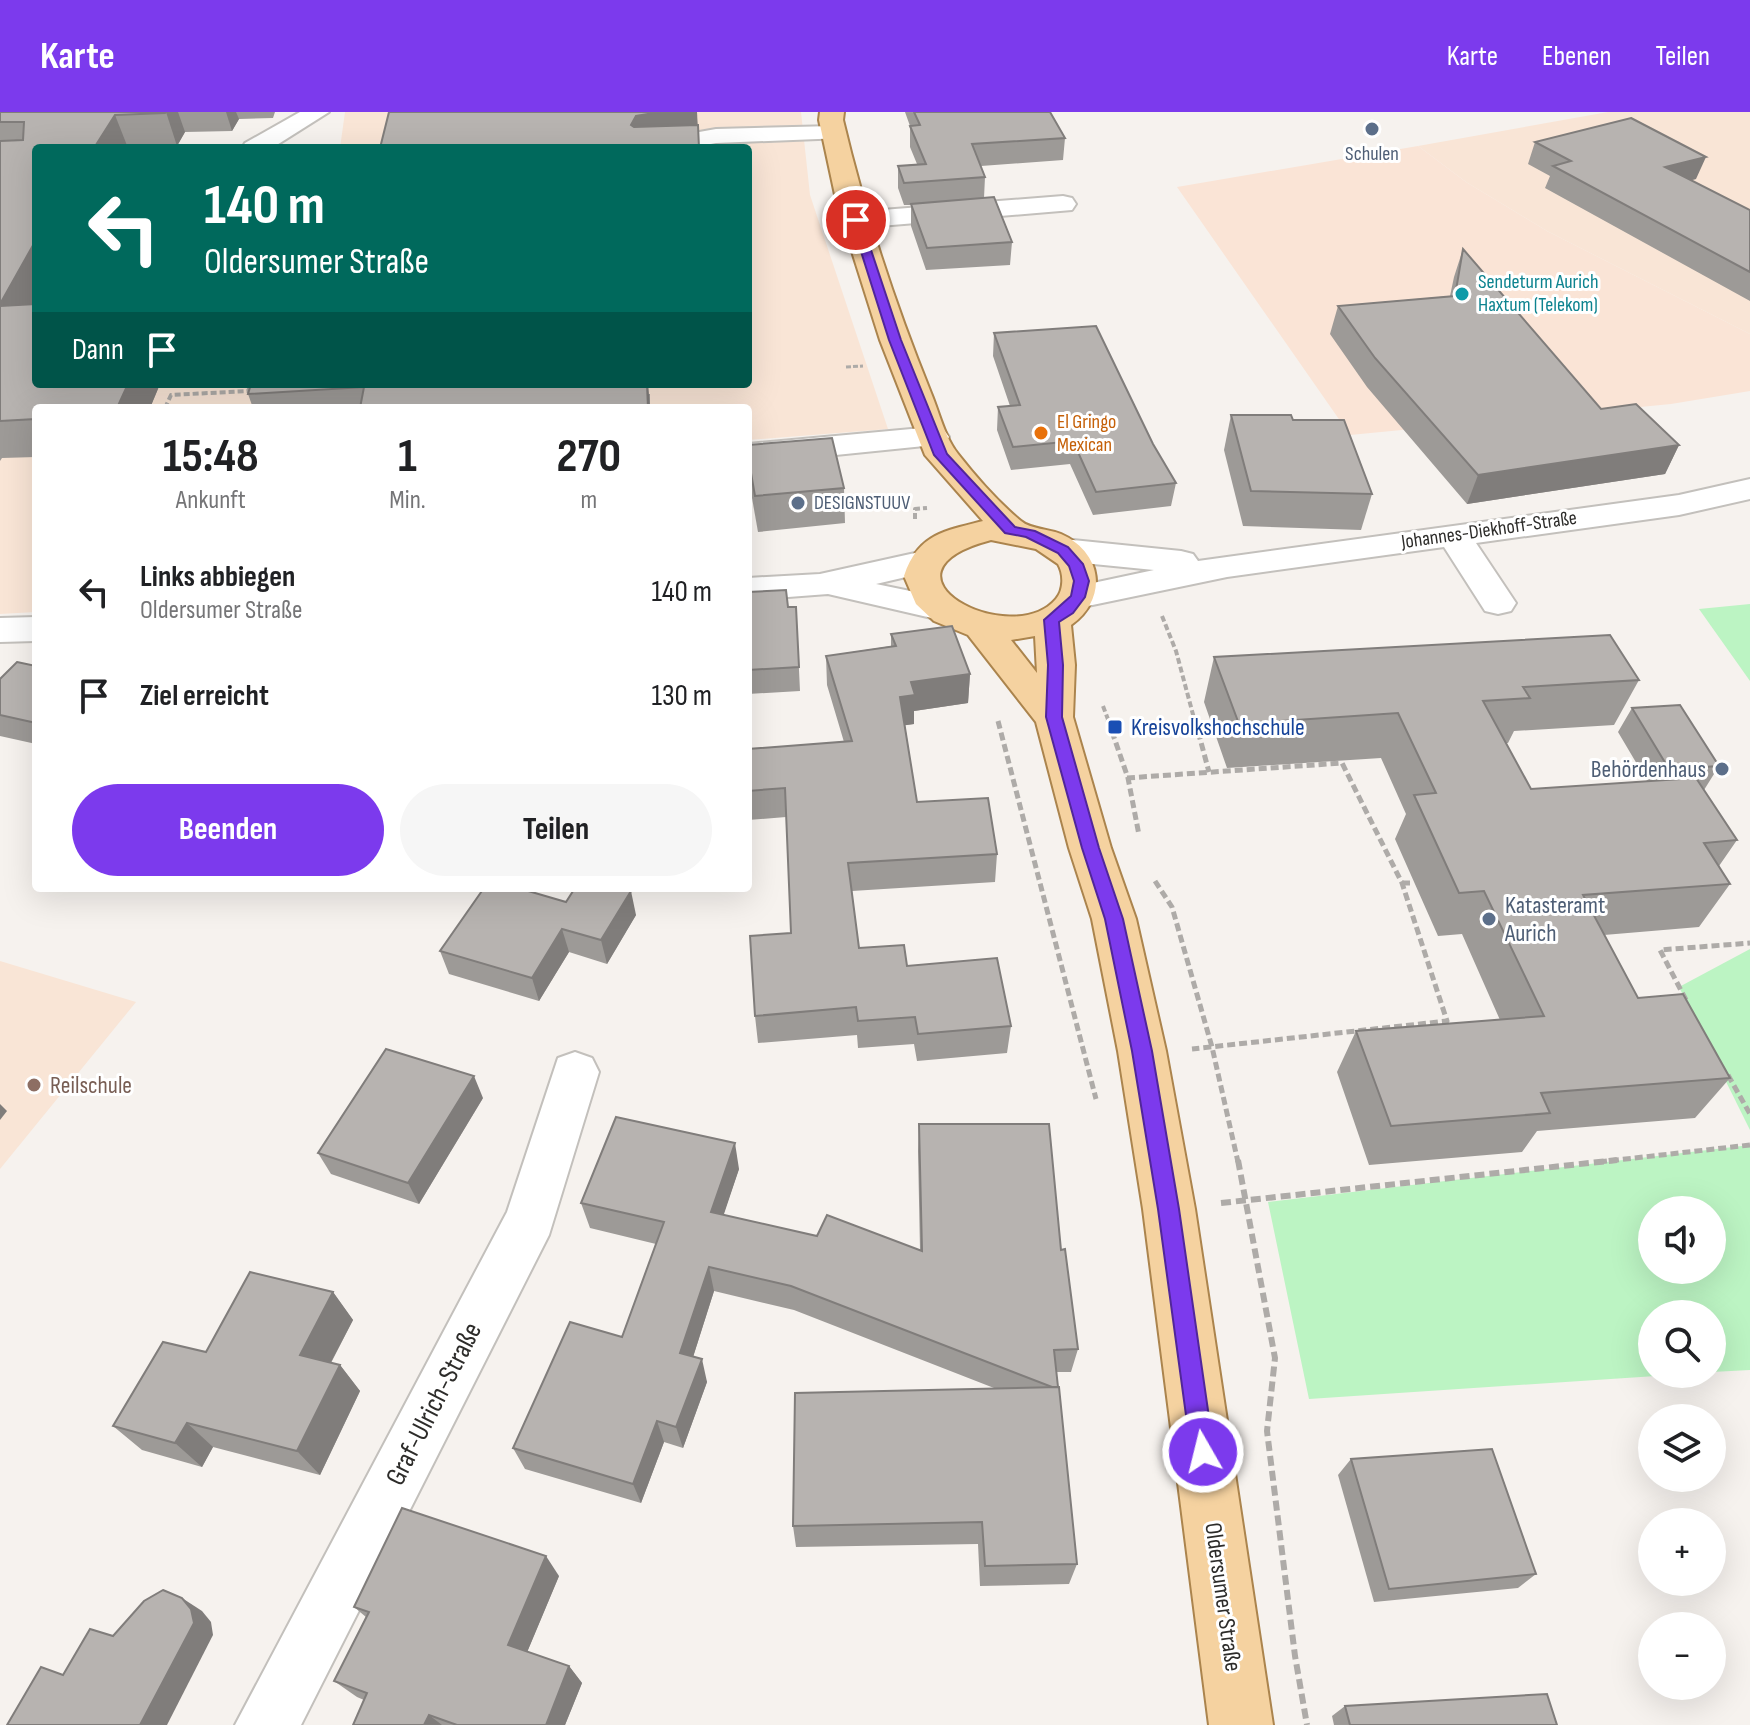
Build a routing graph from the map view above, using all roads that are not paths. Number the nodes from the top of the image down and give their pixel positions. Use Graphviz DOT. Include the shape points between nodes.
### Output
graph roads {
  1 [pos="317,112"];
  2 [pos="833,122"];
  3 [pos="261,144"];
  4 [pos="671,144"];
  5 [pos="1063,204"];
  6 [pos="856,220"];
  7 [pos="937,446"];
  8 [pos="752,454"];
  9 [pos="1750,489"];
  10 [pos="1010,530"];
  11 [pos="1453,534"];
  12 [pos="953,538"];
  13 [pos="1063,550"];
  14 [pos="924,562"];
  15 [pos="1227,566"];
  16 [pos="820,585"];
  17 [pos="752,589"];
  18 [pos="1498,603"];
  19 [pos="936,607"];
  20 [pos="1065,609"];
  21 [pos="982,628"];
  22 [pos="32,629"];
  23 [pos="0,630"];
  24 [pos="1054,717"];
  25 [pos="575,1072"];
  26 [pos="267,1725"];
  27 [pos="1241,1725"];
  1 -- 3 [label="street"];
  2 -- 4 [label="street"];
  2 -- 6 [label="main road"];
  5 -- 6 [label="street"];
  6 -- 7 [label="main road"];
  7 -- 8 [label="street"];
  7 -- 10 [label="main road"];
  7 -- 12 [label="main road" via="943,506"];
  9 -- 11 [label="street, Johannes-Diekhoff-Straße" via="1679,505"];
  10 -- 12 [label="main road"];
  10 -- 13 [label="main road"];
  11 -- 15 [label="street, Johannes-Diekhoff-Straße"];
  11 -- 18 [label="street"];
  12 -- 14 [label="main road"];
  13 -- 15 [label="street, Johannes-Diekhoff-Straße"];
  13 -- 20 [label="main road, Oldersumer Straße" via="1076,564 1081,581"];
  14 -- 16 [label="street"];
  14 -- 19 [label="main road" via="921,577"];
  15 -- 20 [label="street, Johannes-Diekhoff-Straße"];
  16 -- 17 [label="street"];
  16 -- 19 [label="street"];
  19 -- 21 [label="main road, Oldersumer Straße"];
  20 -- 21 [label="main road, Oldersumer Straße" via="1030,627"];
  20 -- 24 [label="main road, Oldersumer Straße"];
  21 -- 24 [label="main road, Oldersumer Straße"];
  22 -- 23 [label="street"];
  24 -- 27 [label="main road, Oldersumer Straße" via="1114,919 1142,1051"];
  25 -- 26 [label="street, Graf-Ulrich-Straße" via="531,1218"];
}
